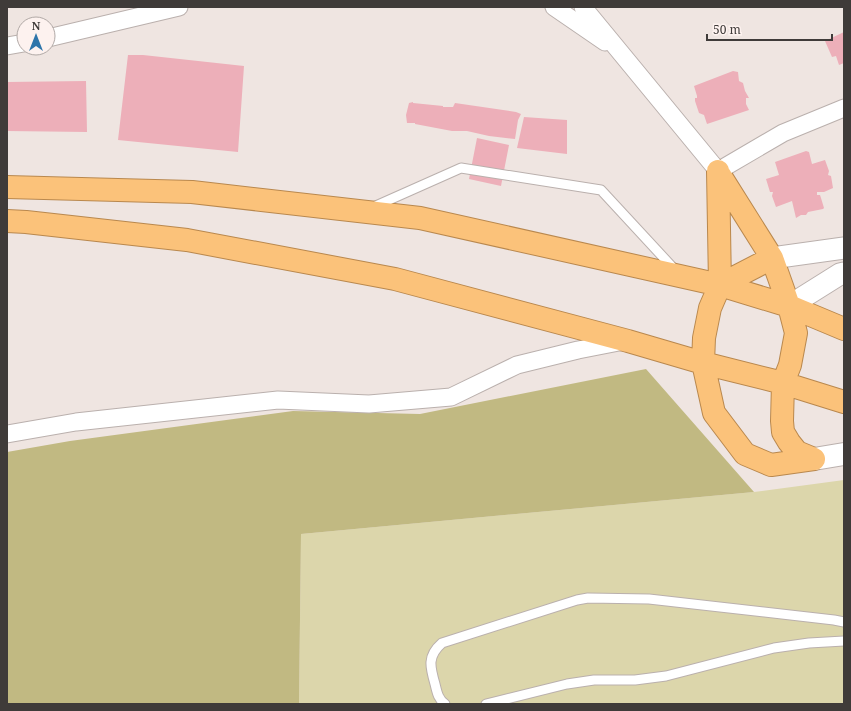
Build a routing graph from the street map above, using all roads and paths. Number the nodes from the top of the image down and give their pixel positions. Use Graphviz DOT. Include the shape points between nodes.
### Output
graph roads {
  1 [pos="179,7"];
  2 [pos="554,7"];
  3 [pos="583,7"];
  4 [pos="56,36"];
  5 [pos="620,53"];
  6 [pos="844,108"];
  7 [pos="718,171"];
  8 [pos="7,187"];
  9 [pos="363,212"];
  10 [pos="7,221"];
  11 [pos="844,248"];
  12 [pos="772,258"];
  13 [pos="844,274"];
  14 [pos="681,277"];
  15 [pos="720,286"];
  16 [pos="789,306"];
  17 [pos="844,329"];
  18 [pos="628,341"];
  19 [pos="703,363"];
  20 [pos="783,383"];
  21 [pos="844,402"];
  22 [pos="7,434"];
  23 [pos="844,454"];
  24 [pos="814,459"];
  25 [pos="844,622"];
  26 [pos="844,641"];
  27 [pos="445,704"];
  28 [pos="486,704"];
  1 -- 4 [label="street"];
  2 -- 5 [label="street"];
  3 -- 5 [label="street"];
  5 -- 7 [label="street"];
  6 -- 7 [label="street" via="783,133"];
  7 -- 12 [label="highway"];
  7 -- 15 [label="highway"];
  8 -- 9 [label="highway" via="192,192"];
  9 -- 14 [label="highway" via="420,218"];
  9 -- 14 [label="lane" via="461,168 601,190"];
  10 -- 18 [label="highway" via="187,240 395,279"];
  11 -- 12 [label="street"];
  12 -- 15 [label="highway"];
  12 -- 16 [label="highway"];
  13 -- 16 [label="street" via="840,274"];
  14 -- 15 [label="highway"];
  15 -- 16 [label="highway"];
  15 -- 19 [label="highway" via="710,308 704,338"];
  16 -- 17 [label="highway"];
  16 -- 20 [label="highway" via="796,333 790,365"];
  18 -- 19 [label="highway"];
  18 -- 22 [label="street" via="517,365 451,397 369,404 278,400 76,422"];
  19 -- 20 [label="highway"];
  19 -- 24 [label="highway" via="714,413 745,454 771,465"];
  20 -- 21 [label="highway"];
  20 -- 24 [label="highway" via="783,432 797,452"];
  23 -- 24 [label="main road"];
  25 -- 27 [label="lane" via="649,599 577,600 442,643 433,654 430,667 438,695"];
  26 -- 28 [label="lane" via="774,648 666,676 567,684"];
}
